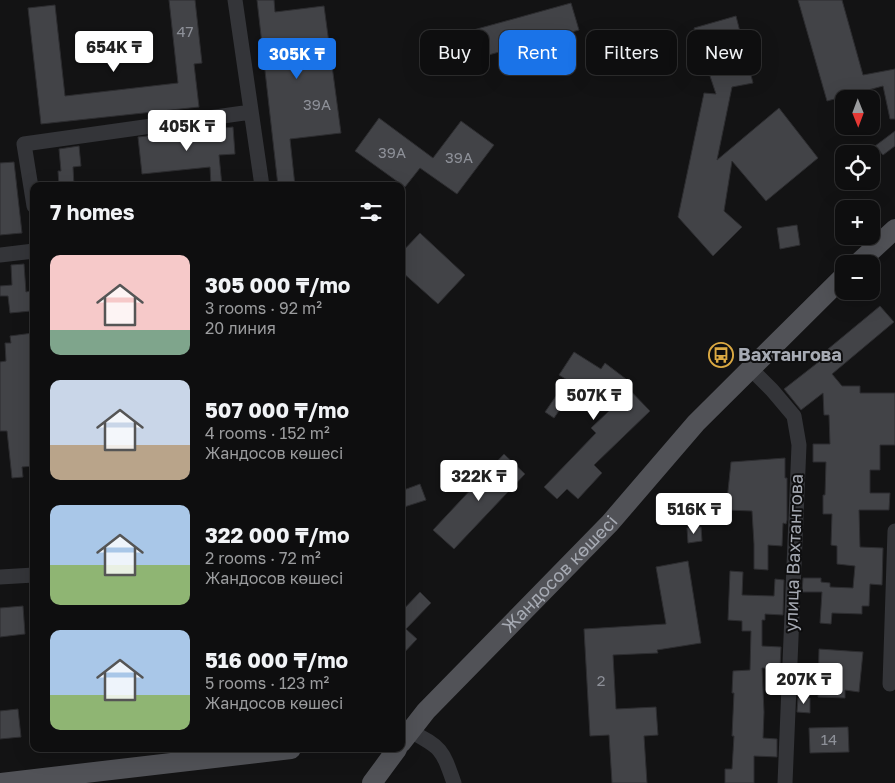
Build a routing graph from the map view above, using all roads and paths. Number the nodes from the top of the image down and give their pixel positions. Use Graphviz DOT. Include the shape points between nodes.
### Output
graph roads {
  1 [pos="235,0"];
  2 [pos="251,112"];
  3 [pos="30,182"];
  4 [pos="261,182"];
  5 [pos="895,229"];
  6 [pos="30,251"];
  7 [pos="0,255"];
  8 [pos="867,255"];
  9 [pos="835,285"];
  10 [pos="751,369"];
  11 [pos="895,531"];
  12 [pos="30,575"];
  13 [pos="0,577"];
  14 [pos="890,684"];
  15 [pos="405,734"];
  16 [pos="405,735"];
  17 [pos="265,752"];
  18 [pos="395,752"];
  19 [pos="0,783"];
  20 [pos="372,783"];
  21 [pos="454,783"];
  22 [pos="785,783"];
  1 -- 2 [label="street"];
  2 -- 3 [label="street" via="24,144"];
  2 -- 4 [label="street"];
  5 -- 8 [label="main road"];
  6 -- 7 [label="street"];
  9 -- 10 [label="main road, Жандосов көшесі"];
  10 -- 15 [label="main road, Жандосов көшесі" via="696,423 610,523"];
  10 -- 22 [label="street, улица Вахтангова" via="794,416 799,446"];
  11 -- 14 [label="street"];
  12 -- 13 [label="street"];
  16 -- 21 [label="street" via="434,743 444,756"];
  17 -- 19 [label="main road"];
  18 -- 20 [label="main road"];
}
